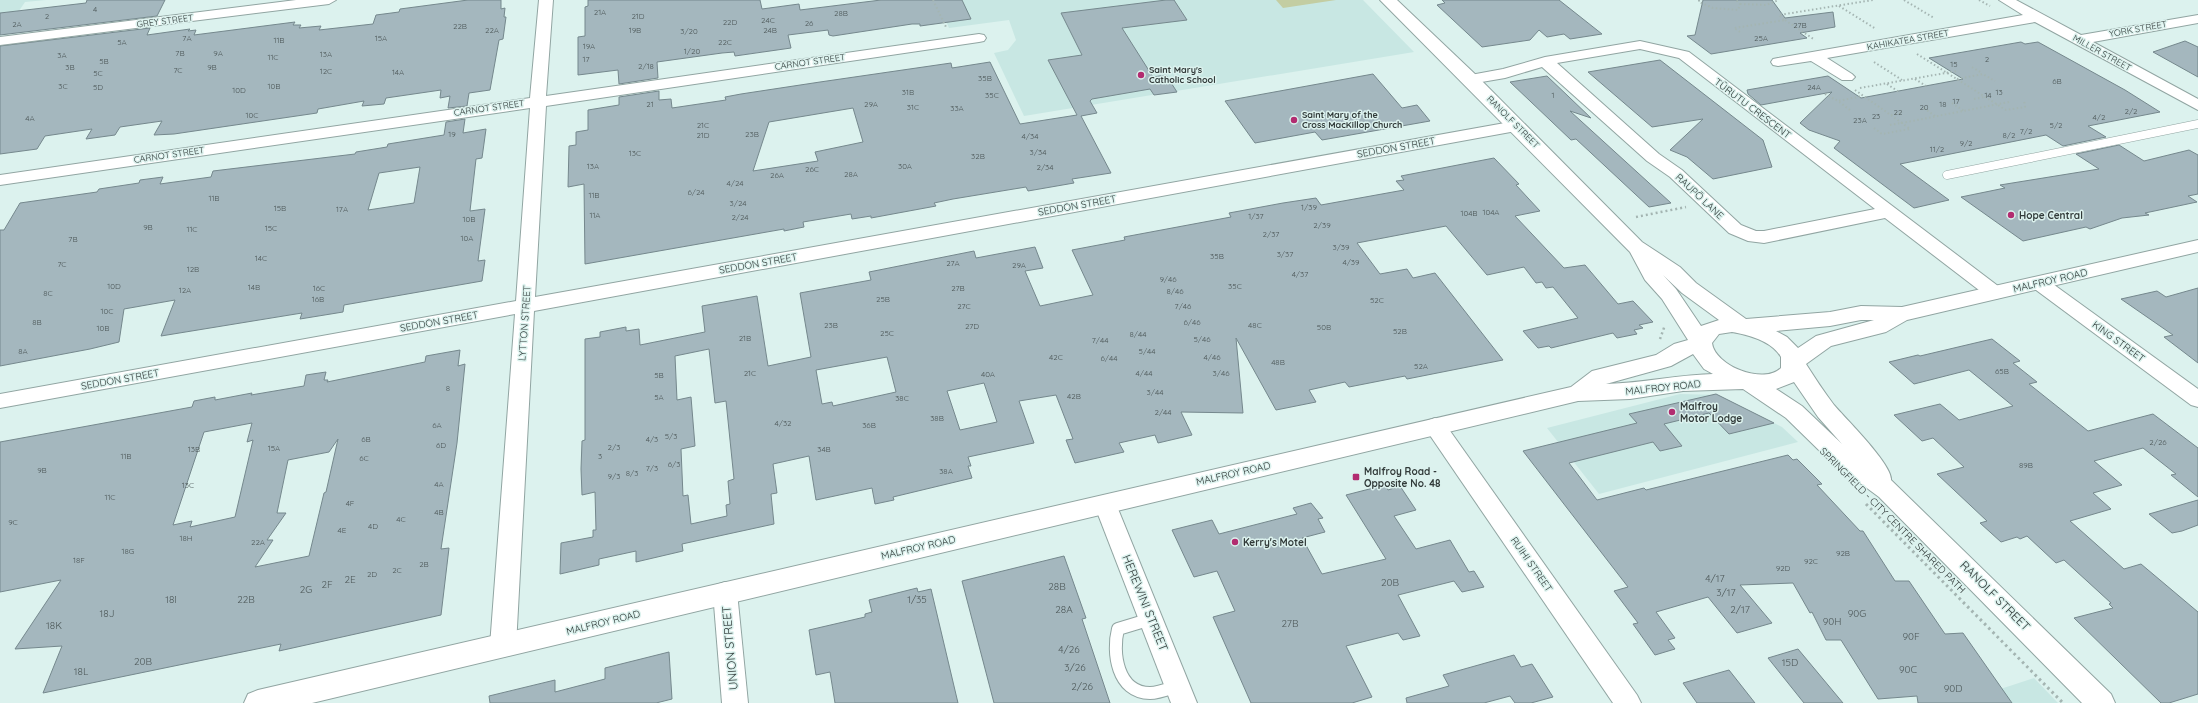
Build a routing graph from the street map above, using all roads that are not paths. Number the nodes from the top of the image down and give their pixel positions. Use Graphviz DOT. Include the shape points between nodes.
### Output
graph roads {
  1 [pos="329,0"];
  2 [pos="546,0"];
  3 [pos="1388,0"];
  4 [pos="2006,0"];
  5 [pos="2037,17"];
  6 [pos="2198,19"];
  7 [pos="979,38"];
  8 [pos="2079,40"];
  9 [pos="0,41"];
  10 [pos="1817,50"];
  11 [pos="1545,61"];
  12 [pos="1778,62"];
  13 [pos="1847,77"];
  14 [pos="1470,79"];
  15 [pos="538,101"];
  16 [pos="2198,105"];
  17 [pos="2198,124"];
  18 [pos="1516,126"];
  19 [pos="1946,175"];
  20 [pos="0,180"];
  21 [pos="1888,212"];
  22 [pos="1635,246"];
  23 [pos="2198,246"];
  24 [pos="2039,283"];
  25 [pos="1995,293"];
  26 [pos="525,305"];
  27 [pos="1902,314"];
  28 [pos="1743,326"];
  29 [pos="1702,344"];
  30 [pos="1793,363"];
  31 [pos="1749,382"];
  32 [pos="1578,393"];
  33 [pos="0,400"];
  34 [pos="2198,400"];
  35 [pos="1435,426"];
  36 [pos="1888,490"];
  37 [pos="1105,504"];
  38 [pos="725,592"];
  39 [pos="1151,619"];
  40 [pos="503,646"];
  41 [pos="1181,694"];
  42 [pos="289,699"];
  43 [pos="258,703"];
  44 [pos="735,703"];
  45 [pos="1628,703"];
  46 [pos="2101,703"];
  1 -- 9 [label="street, GREY STREET"];
  2 -- 15 [label="street, LYTTON STREET"];
  3 -- 14 [label="main road, RANOLF STREET"];
  4 -- 5 [label="street, MILLER STREET"];
  5 -- 8 [label="street, MILLER STREET"];
  5 -- 10 [label="street, KAHIKATEA STREET"];
  6 -- 8 [label="street, YORK STREET"];
  7 -- 15 [label="street, CARNOT STREET"];
  8 -- 16 [label="street, MILLER STREET"];
  10 -- 12 [label="street, KAHIKATEA STREET"];
  10 -- 13 [label="street"];
  11 -- 14 [label="street, TŪRUTU CRESCENT" via="1505,73"];
  11 -- 21 [label="street, TŪRUTU CRESCENT" via="1640,45 1684,55"];
  11 -- 21 [label="street, RAUPŌ LANE" via="1655,161 1680,176 1683,182 1744,234 1754,237 1774,236"];
  14 -- 18 [label="main road, RANOLF STREET"];
  15 -- 20 [label="street, CARNOT STREET"];
  15 -- 26 [label="street, LYTTON STREET"];
  17 -- 19 [label="lane"];
  18 -- 22 [label="main road, RANOLF STREET"];
  18 -- 26 [label="street, SEDDON STREET"];
  21 -- 25 [label="street, TŪRUTU CRESCENT"];
  22 -- 28 [label="main road, RANOLF STREET"];
  22 -- 29 [label="main road, RANOLF STREET" via="1652,275 1669,294"];
  23 -- 24 [label="main road, MALFROY ROAD"];
  24 -- 25 [label="main road, MALFROY ROAD"];
  24 -- 34 [label="street, KING STREET"];
  25 -- 27 [label="main road, MALFROY ROAD"];
  26 -- 33 [label="street, SEDDON STREET"];
  26 -- 40 [label="street, LYTTON STREET"];
  27 -- 28 [label="main road, MALFROY ROAD" via="1861,313 1830,319"];
  27 -- 30 [label="main road, MALFROY ROAD" via="1878,328 1824,341"];
  28 -- 29 [label="main road" via="1714,328 1707,332"];
  28 -- 30 [label="main road" via="1777,340 1790,355"];
  29 -- 31 [label="main road" via="1710,362 1733,377"];
  29 -- 32 [label="main road, MALFROY ROAD" via="1682,350 1657,363 1600,377"];
  30 -- 31 [label="main road" via="1792,370 1781,380"];
  30 -- 36 [label="main road, RANOLF STREET" via="1826,411 1860,450"];
  31 -- 32 [label="main road, MALFROY ROAD" via="1677,384 1630,391"];
  31 -- 36 [label="main road, RANOLF STREET" via="1794,412 1837,454"];
  32 -- 35 [label="main road, MALFROY ROAD"];
  35 -- 37 [label="main road, MALFROY ROAD"];
  35 -- 45 [label="street, RUIHI STREET"];
  36 -- 46 [label="main road, RANOLF STREET"];
  37 -- 38 [label="main road, MALFROY ROAD"];
  37 -- 39 [label="street, HEREWINI STREET"];
  38 -- 40 [label="main road, MALFROY ROAD"];
  38 -- 44 [label="street, UNION STREET"];
  39 -- 41 [label="street, HEREWINI STREET"];
  39 -- 41 [label="lane" via="1118,629 1114,651 1124,680 1132,688 1148,693"];
  40 -- 42 [label="main road, MALFROY ROAD"];
  42 -- 43 [label="main road, MALFROY ROAD"];
}
